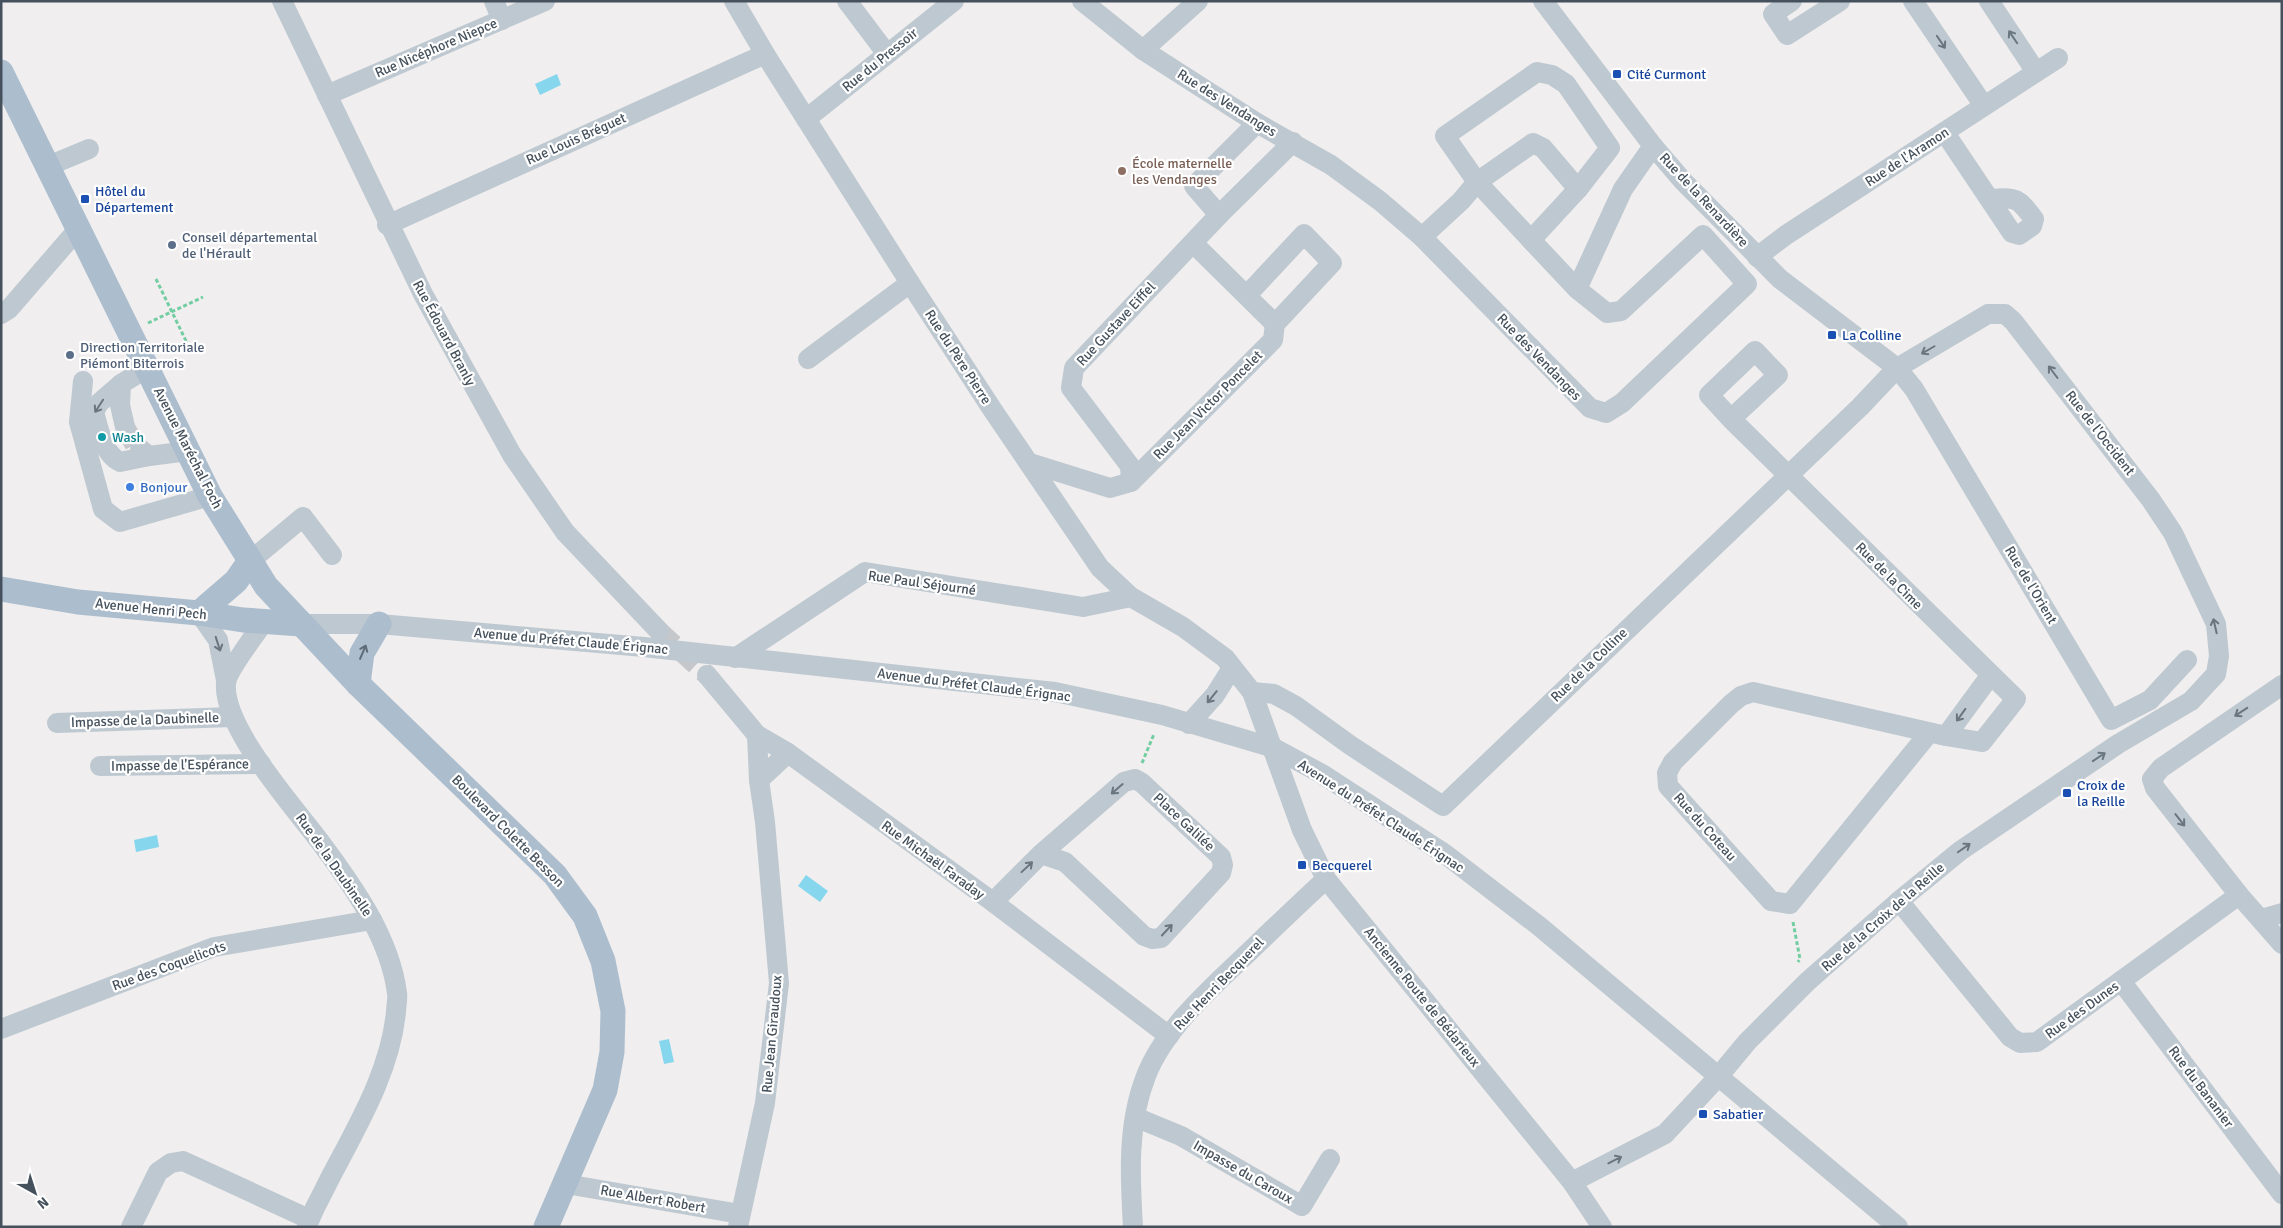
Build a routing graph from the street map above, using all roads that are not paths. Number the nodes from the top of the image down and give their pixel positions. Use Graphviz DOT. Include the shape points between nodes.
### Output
graph roads {
  1 [pos="282,1"];
  2 [pos="494,1"];
  3 [pos="545,1"];
  4 [pos="734,1"];
  5 [pos="847,1"];
  6 [pos="954,1"];
  7 [pos="1082,1"];
  8 [pos="1198,1"];
  9 [pos="1543,1"];
  10 [pos="1792,1"];
  11 [pos="1840,1"];
  12 [pos="1913,1"];
  13 [pos="1990,1"];
  14 [pos="502,20"];
  15 [pos="1143,50"];
  16 [pos="765,54"];
  17 [pos="887,54"];
  18 [pos="2058,58"];
  19 [pos="1,72"];
  20 [pos="2036,72"];
  21 [pos="327,95"];
  22 [pos="1984,106"];
  23 [pos="806,119"];
  24 [pos="1257,123"];
  25 [pos="1946,133"];
  26 [pos="1293,142"];
  27 [pos="1653,146"];
  28 [pos="88,149"];
  29 [pos="48,166"];
  30 [pos="1477,182"];
  31 [pos="1578,189"];
  32 [pos="1991,199"];
  33 [pos="1219,215"];
  34 [pos="387,225"];
  35 [pos="79,228"];
  36 [pos="1422,237"];
  37 [pos="1530,240"];
  38 [pos="1193,243"];
  39 [pos="1757,257"];
  40 [pos="910,283"];
  41 [pos="1577,289"];
  42 [pos="1247,295"];
  43 [pos="1,314"];
  44 [pos="1275,324"];
  45 [pos="808,359"];
  46 [pos="147,368"];
  47 [pos="1896,368"];
  48 [pos="83,381"];
  49 [pos="121,384"];
  50 [pos="1732,419"];
  51 [pos="126,427"];
  52 [pos="188,451"];
  53 [pos="1030,463"];
  54 [pos="1787,476"];
  55 [pos="1130,482"];
  56 [pos="210,496"];
  57 [pos="332,555"];
  58 [pos="250,561"];
  59 [pos="266,586"];
  60 [pos="1,589"];
  61 [pos="1131,597"];
  62 [pos="199,613"];
  63 [pos="264,622"];
  64 [pos="301,624"];
  65 [pos="379,624"];
  66 [pos="660,631"];
  67 [pos="736,658"];
  68 [pos="2187,660"];
  69 [pos="1232,668"];
  70 [pos="2216,674"];
  71 [pos="707,675"];
  72 [pos="1990,676"];
  73 [pos="226,680"];
  74 [pos="358,684"];
  75 [pos="2282,685"];
  76 [pos="1252,692"];
  77 [pos="233,717"];
  78 [pos="57,723"];
  79 [pos="1189,724"];
  80 [pos="1938,734"];
  81 [pos="757,735"];
  82 [pos="1274,748"];
  83 [pos="788,753"];
  84 [pos="261,764"];
  85 [pos="100,766"];
  86 [pos="759,780"];
  87 [pos="1041,854"];
  88 [pos="1326,879"];
  89 [pos="2239,896"];
  90 [pos="1899,901"];
  91 [pos="993,902"];
  92 [pos="2282,913"];
  93 [pos="2261,919"];
  94 [pos="372,920"];
  95 [pos="2282,944"];
  96 [pos="2121,981"];
  97 [pos="1,1029"];
  98 [pos="1169,1036"];
  99 [pos="1718,1077"];
  100 [pos="1135,1117"];
  101 [pos="1330,1159"];
  102 [pos="1572,1182"];
  103 [pos="566,1184"];
  104 [pos="2282,1194"];
  105 [pos="739,1220"];
  106 [pos="308,1223"];
  107 [pos="131,1227"];
  108 [pos="546,1227"];
  109 [pos="1133,1227"];
  110 [pos="1602,1227"];
  111 [pos="1898,1227"];
  1 -- 21 [label="street, Rue Édouard Branly"];
  2 -- 14 [label="street"];
  3 -- 14 [label="street, Rue Nicéphore Niepce"];
  4 -- 16 [label="street, Rue du Père Pierre"];
  5 -- 17 [label="street"];
  6 -- 17 [label="street, Rue du Pressoir"];
  7 -- 15 [label="street, Rue des Vendanges"];
  8 -- 15 [label="street"];
  9 -- 27 [label="street, Rue de la Renardière"];
  10 -- 11 [label="street" via="1773,14 1787,36"];
  12 -- 22 [label="street, one-way"];
  20 -- 13 [label="street, one-way"];
  14 -- 21 [label="street, Rue Nicéphore Niepce"];
  15 -- 24 [label="street, Rue des Vendanges"];
  16 -- 23 [label="street, Rue du Père Pierre"];
  16 -- 34 [label="street, Rue Louis Bréguet"];
  17 -- 23 [label="street, Rue du Pressoir"];
  18 -- 20 [label="street, Rue de l'Aramon"];
  19 -- 29 [label="main road, Avenue Maréchal Foch"];
  20 -- 22 [label="street, Rue de l'Aramon"];
  21 -- 34 [label="street, Rue Édouard Branly"];
  22 -- 25 [label="street, Rue de l'Aramon"];
  23 -- 40 [label="street, Rue du Père Pierre"];
  24 -- 26 [label="street, Rue des Vendanges"];
  24 -- 33 [label="street" via="1194,186"];
  25 -- 32 [label="street"];
  25 -- 39 [label="street, Rue de l'Aramon"];
  26 -- 33 [label="street, Rue Gustave Eiffel"];
  26 -- 36 [label="street, Rue des Vendanges" via="1332,165"];
  27 -- 39 [label="street, Rue de la Renardière"];
  27 -- 41 [label="street" via="1623,189"];
  28 -- 29 [label="street"];
  29 -- 35 [label="main road, Avenue Maréchal Foch"];
  30 -- 31 [label="street" via="1533,143 1542,148"];
  30 -- 31 [label="street" via="1446,136 1537,72 1552,75 1566,84 1610,148"];
  30 -- 36 [label="street"];
  30 -- 37 [label="street"];
  31 -- 37 [label="street"];
  33 -- 38 [label="street, Rue Gustave Eiffel"];
  34 -- 66 [label="street, Rue Édouard Branly" via="512,455 565,532"];
  35 -- 43 [label="street" via="9,309"];
  35 -- 46 [label="main road, Avenue Maréchal Foch"];
  36 -- 41 [label="street, Rue des Vendanges" via="1590,408 1606,413 1622,403 1747,284 1703,235 1621,312 1607,313"];
  37 -- 41 [label="street"];
  38 -- 42 [label="street"];
  38 -- 55 [label="street, Rue Gustave Eiffel" via="1074,368 1071,388 1130,466"];
  39 -- 47 [label="street, Rue de la Renardière" via="1780,279"];
  40 -- 45 [label="street"];
  40 -- 53 [label="street, Rue du Père Pierre"];
  42 -- 44 [label="street"];
  42 -- 44 [label="street, Rue Jean Victor Poncelet" via="1304,234 1332,263"];
  44 -- 55 [label="street, Rue Jean Victor Poncelet" via="1273,340"];
  46 -- 49 [label="street"];
  46 -- 52 [label="main road, Avenue Maréchal Foch"];
  47 -- 54 [label="street, Rue de la Colline"];
  47 -- 68 [label="street, Rue de l'Orient" via="1914,389 2110,720 2150,700"];
  70 -- 47 [label="street, Rue de l'Occident, one-way" via="2219,656 2216,624 2173,533 2013,321 2005,314 1988,314"];
  48 -- 56 [label="street" via="79,422 103,509 120,522"];
  49 -- 51 [label="street" via="120,405"];
  49 -- 52 [label="street, one-way" via="99,403 94,412 102,440 113,458 120,462 143,451"];
  50 -- 54 [label="street, Rue de la Cime"];
  52 -- 56 [label="main road, Avenue Maréchal Foch"];
  53 -- 55 [label="street" via="1110,488"];
  53 -- 61 [label="street, Rue du Père Pierre" via="1100,568"];
  54 -- 72 [label="street, Rue de la Cime"];
  54 -- 76 [label="street, Rue de la Colline" via="1443,806 1296,706 1274,694"];
  56 -- 58 [label="main road, Avenue Maréchal Foch"];
  57 -- 58 [label="street" via="303,517"];
  58 -- 59 [label="main road, Avenue Maréchal Foch"];
  58 -- 62 [label="main road" via="236,581"];
  59 -- 63 [label="main road" via="270,601"];
  59 -- 64 [label="main road, Avenue Maréchal Foch"];
  60 -- 62 [label="main road, Avenue Henri Pech" via="78,602"];
  61 -- 67 [label="street, Rue Paul Séjourné" via="1083,607 865,572"];
  61 -- 69 [label="street, Rue du Père Pierre" via="1182,627 1225,658"];
  62 -- 63 [label="main road, Avenue Henri Pech"];
  62 -- 73 [label="street, Rue de la Daubinelle, one-way" via="218,640"];
  63 -- 64 [label="main road, Avenue Henri Pech"];
  63 -- 73 [label="street"];
  64 -- 65 [label="street, Avenue du Préfet Claude Érignac"];
  64 -- 74 [label="main road, Boulevard Colette Besson"];
  65 -- 67 [label="street, Avenue du Préfet Claude Érignac"];
  74 -- 65 [label="main road, one-way" via="362,653"];
  67 -- 79 [label="street, Avenue du Préfet Claude Érignac" via="1055,692"];
  69 -- 76 [label="street, Rue du Père Pierre"];
  69 -- 79 [label="street, one-way" via="1215,695"];
  90 -- 70 [label="street, Rue de la Croix de la Reille, one-way" via="1960,851 2118,744 2191,701"];
  71 -- 81 [label="street, Rue Michaël Faraday"];
  72 -- 80 [label="street, one-way"];
  72 -- 80 [label="street, Rue de la Cime" via="2016,699 1982,742"];
  73 -- 77 [label="street, Rue de la Daubinelle" via="226,697"];
  74 -- 103 [label="main road, Boulevard Colette Besson" via="556,875 585,916 603,960 612,1011 612,1052 605,1090"];
  75 -- 89 [label="street, one-way" via="2161,768 2152,779 2155,788"];
  76 -- 82 [label="street, Rue du Père Pierre"];
  77 -- 78 [label="street, Impasse de la Daubinelle"];
  77 -- 84 [label="street, Rue de la Daubinelle"];
  79 -- 82 [label="street, Avenue du Préfet Claude Érignac"];
  80 -- 80 [label="street, Rue du Coteau" via="1753,692 1731,704 1673,762 1667,773 1668,786 1771,901 1790,904"];
  81 -- 83 [label="street, Rue Michaël Faraday"];
  81 -- 86 [label="street, Rue Jean Giraudoux"];
  82 -- 88 [label="street, Ancienne Route de Bédarieux" via="1302,830"];
  82 -- 99 [label="street, Avenue du Préfet Claude Érignac" via="1322,774 1445,854 1539,926"];
  83 -- 86 [label="street"];
  83 -- 91 [label="street, Rue Michaël Faraday"];
  84 -- 85 [label="street, Impasse de l'Espérance"];
  84 -- 94 [label="street, Rue de la Daubinelle" via="322,844"];
  86 -- 105 [label="street, Rue Jean Giraudoux" via="779,983 765,1103"];
  87 -- 87 [label="street, Place Galilée, one-way" via="1065,862 1144,936 1152,939 1160,938 1221,873 1223,865 1221,857 1135,779 1124,782"];
  91 -- 87 [label="street, Place Galilée, one-way"];
  88 -- 98 [label="street, Rue Henri Becquerel" via="1204,996"];
  88 -- 102 [label="street, Ancienne Route de Bédarieux"];
  89 -- 93 [label="street"];
  89 -- 96 [label="street, Rue des Dunes"];
  90 -- 96 [label="street, Rue des Dunes" via="2010,1037 2020,1043 2036,1042"];
  90 -- 99 [label="street, Rue de la Croix de la Reille" via="1808,981 1746,1042"];
  91 -- 98 [label="street, Rue Michaël Faraday"];
  92 -- 93 [label="street"];
  93 -- 95 [label="street"];
  94 -- 97 [label="street, Rue des Coquelicots" via="214,948"];
  94 -- 106 [label="street, Rue de la Daubinelle" via="386,952 397,994 394,1037 374,1093"];
  96 -- 104 [label="street, Rue du Bananier"];
  98 -- 100 [label="street, Rue Henri Becquerel" via="1156,1053 1145,1078"];
  102 -- 99 [label="street, Rue de la Croix de la Reille, one-way" via="1665,1134"];
  99 -- 111 [label="street, Avenue du Préfet Claude Érignac"];
  100 -- 101 [label="street, Impasse du Caroux" via="1181,1136 1302,1206"];
  100 -- 109 [label="street, Rue Henri Becquerel" via="1130,1186"];
  102 -- 110 [label="street, Ancienne Route de Bédarieux"];
  103 -- 105 [label="street, Rue Albert Robert"];
  103 -- 108 [label="main road, Boulevard Colette Besson"];
  106 -- 107 [label="street" via="183,1161 171,1163 158,1172"];
}
